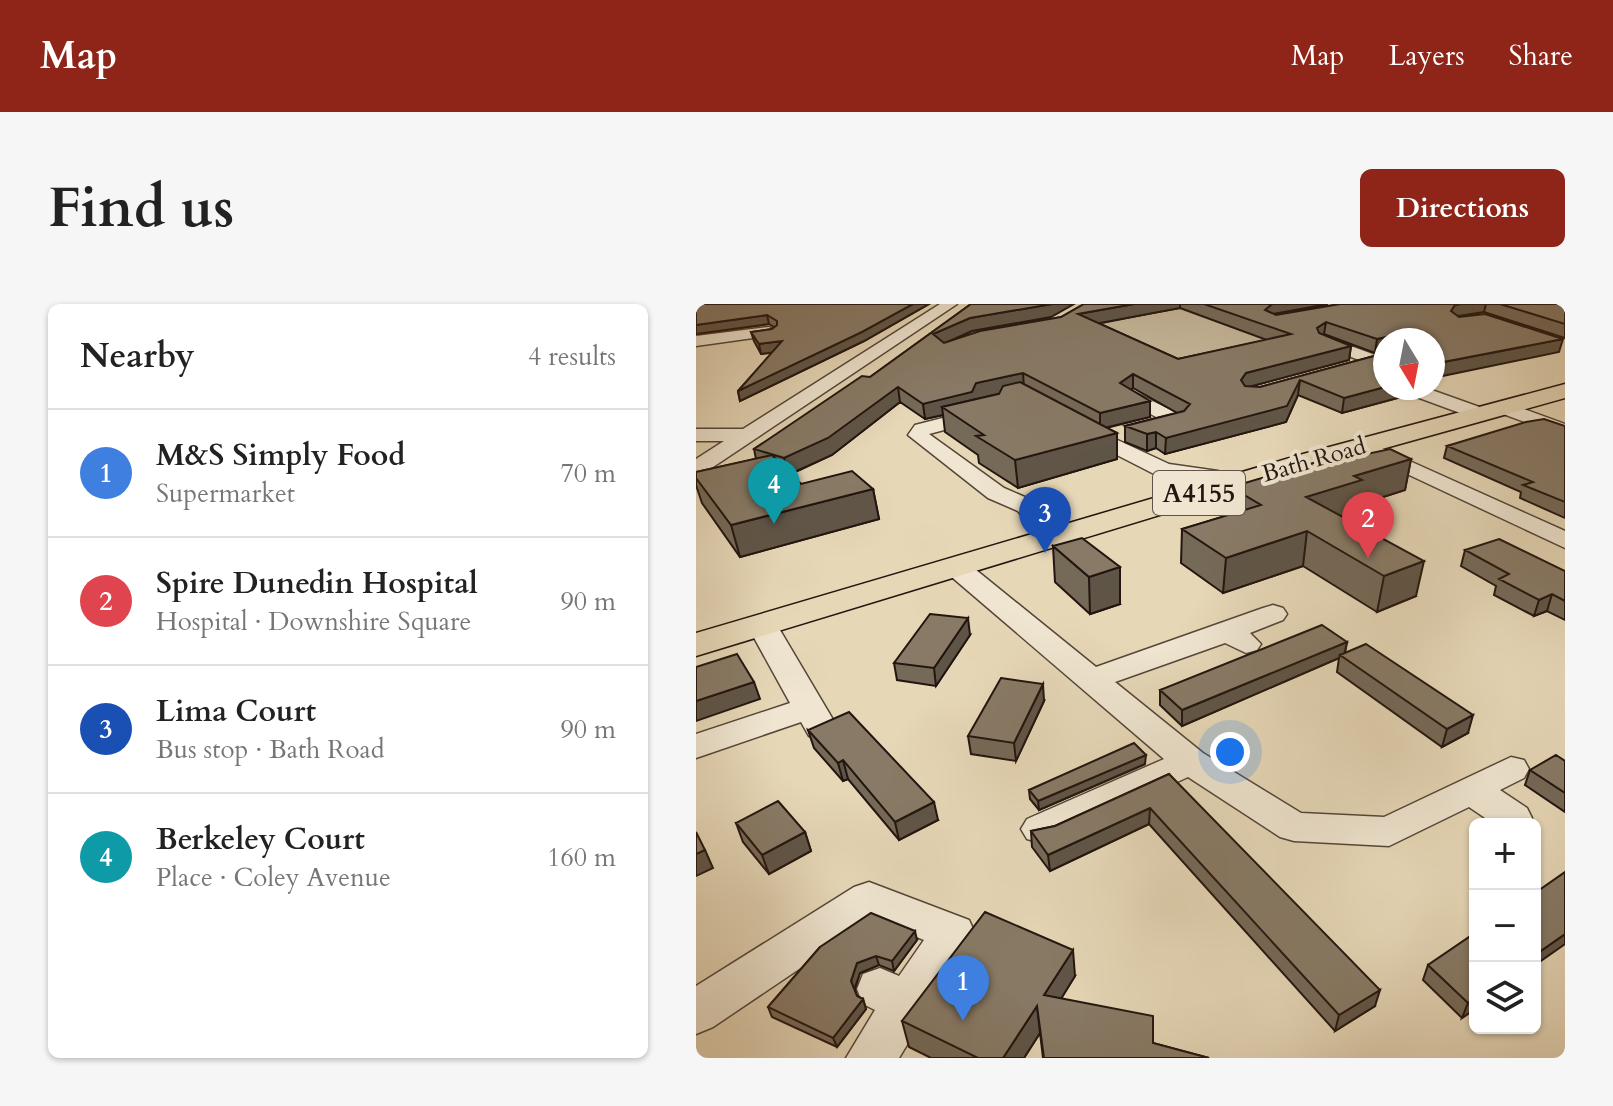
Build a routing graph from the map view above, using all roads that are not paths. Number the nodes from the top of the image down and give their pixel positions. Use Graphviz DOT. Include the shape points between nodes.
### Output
graph roads {
  1 [pos="950,304"];
  2 [pos="769,332"];
  3 [pos="1349,334"];
  4 [pos="696,341"];
  5 [pos="1326,342"];
  6 [pos="1373,343"];
  7 [pos="1373,362"];
  8 [pos="1373,365"];
  9 [pos="1346,370"];
  10 [pos="1565,391"];
  11 [pos="1132,397"];
  12 [pos="1445,398"];
  13 [pos="992,406"];
  14 [pos="1490,410"];
  15 [pos="1061,418"];
  16 [pos="1565,431"];
  17 [pos="696,435"];
  18 [pos="746,435"];
  19 [pos="1098,439"];
  20 [pos="1363,446"];
  21 [pos="1312,460"];
  22 [pos="1406,466"];
  23 [pos="696,468"];
  24 [pos="1338,473"];
  25 [pos="1373,473"];
  26 [pos="1227,485"];
  27 [pos="1051,538"];
  28 [pos="1565,540"];
  29 [pos="956,567"];
  30 [pos="1273,614"];
  31 [pos="762,625"];
  32 [pos="696,645"];
  33 [pos="1090,680"];
  34 [pos="696,746"];
  35 [pos="1190,762"];
  36 [pos="1511,769"];
  37 [pos="1472,790"];
  38 [pos="1513,818"];
  39 [pos="1041,829"];
  40 [pos="696,1012"];
  41 [pos="871,1058"];
  1 -- 18 [label="street"];
  2 -- 4 [label="street"];
  3 -- 6 [label="street"];
  5 -- 7 [label="street"];
  8 -- 9 [label="street"];
  10 -- 14 [label="main road, Bath Road / A4155"];
  11 -- 19 [label="street" via="1176,420"];
  12 -- 14 [label="street"];
  13 -- 27 [label="street" via="922,429 918,435 996,493 1026,506"];
  14 -- 16 [label="street"];
  14 -- 20 [label="main road, Bath Road / A4155"];
  15 -- 19 [label="street"];
  17 -- 18 [label="street"];
  18 -- 23 [label="street"];
  19 -- 26 [label="street" via="1164,470 1210,476"];
  20 -- 21 [label="main road, Bath Road / A4155"];
  20 -- 22 [label="street"];
  21 -- 24 [label="street"];
  21 -- 26 [label="main road, Bath Road / A4155"];
  22 -- 25 [label="street"];
  22 -- 28 [label="street"];
  26 -- 27 [label="main road, Bath Road / A4155"];
  27 -- 29 [label="main road, Bath Road / A4155"];
  29 -- 31 [label="main road, Bath Road / A4155"];
  29 -- 33 [label="street"];
  30 -- 33 [label="street" via="1237,638"];
  31 -- 32 [label="main road, Bath Road / A4155"];
  31 -- 34 [label="street" via="815,718"];
  33 -- 35 [label="street"];
  35 -- 37 [label="street" via="1294,827 1389,832"];
  35 -- 39 [label="street"];
  36 -- 37 [label="street"];
  37 -- 38 [label="street"];
  40 -- 41 [label="street" via="800,959 869,899 953,933 894,996"];
}
